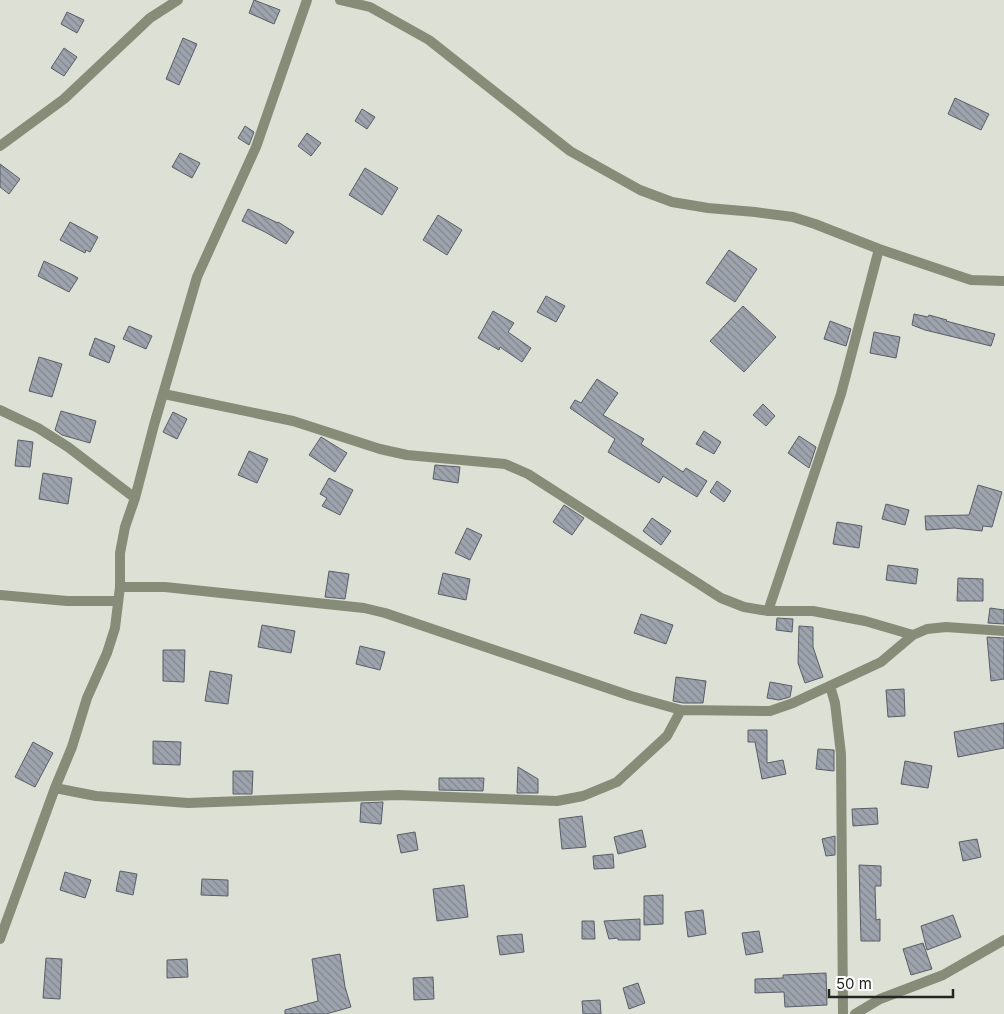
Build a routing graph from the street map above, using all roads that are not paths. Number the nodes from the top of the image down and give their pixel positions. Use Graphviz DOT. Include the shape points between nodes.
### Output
graph roads {
  1 [pos="178,0"];
  2 [pos="307,0"];
  3 [pos="340,0"];
  4 [pos="0,146"];
  5 [pos="879,249"];
  6 [pos="1004,282"];
  7 [pos="164,394"];
  8 [pos="0,410"];
  9 [pos="135,498"];
  10 [pos="120,587"];
  11 [pos="0,595"];
  12 [pos="118,601"];
  13 [pos="768,611"];
  14 [pos="1004,631"];
  15 [pos="913,636"];
  16 [pos="830,686"];
  17 [pos="681,710"];
  18 [pos="55,788"];
  19 [pos="0,939"];
  20 [pos="1004,940"];
  21 [pos="843,1014"];
  22 [pos="855,1014"];
  1 -- 4 [label="street" via="150,18 64,100"];
  2 -- 7 [label="street" via="256,148 197,277"];
  3 -- 5 [label="street" via="370,7 429,40 570,150 640,190 672,202 793,217"];
  5 -- 6 [label="street" via="971,280"];
  5 -- 13 [label="street" via="841,394"];
  7 -- 9 [label="street"];
  7 -- 13 [label="street" via="293,421 406,455 505,464 528,474 720,598"];
  8 -- 9 [label="street" via="68,447"];
  9 -- 10 [label="street" via="120,553"];
  10 -- 12 [label="street"];
  10 -- 17 [label="street" via="165,587 364,608"];
  11 -- 12 [label="street"];
  12 -- 18 [label="street" via="115,628 107,653"];
  13 -- 15 [label="street" via="813,611 865,621"];
  14 -- 15 [label="street" via="946,627 927,629"];
  15 -- 16 [label="street" via="881,662"];
  16 -- 17 [label="street" via="793,704 770,710"];
  16 -- 21 [label="street" via="841,754"];
  17 -- 18 [label="street" via="667,736 617,782 583,796 557,801 398,796 188,803 96,796"];
  18 -- 19 [label="street"];
  20 -- 22 [label="street" via="943,975 880,1000"];
}
